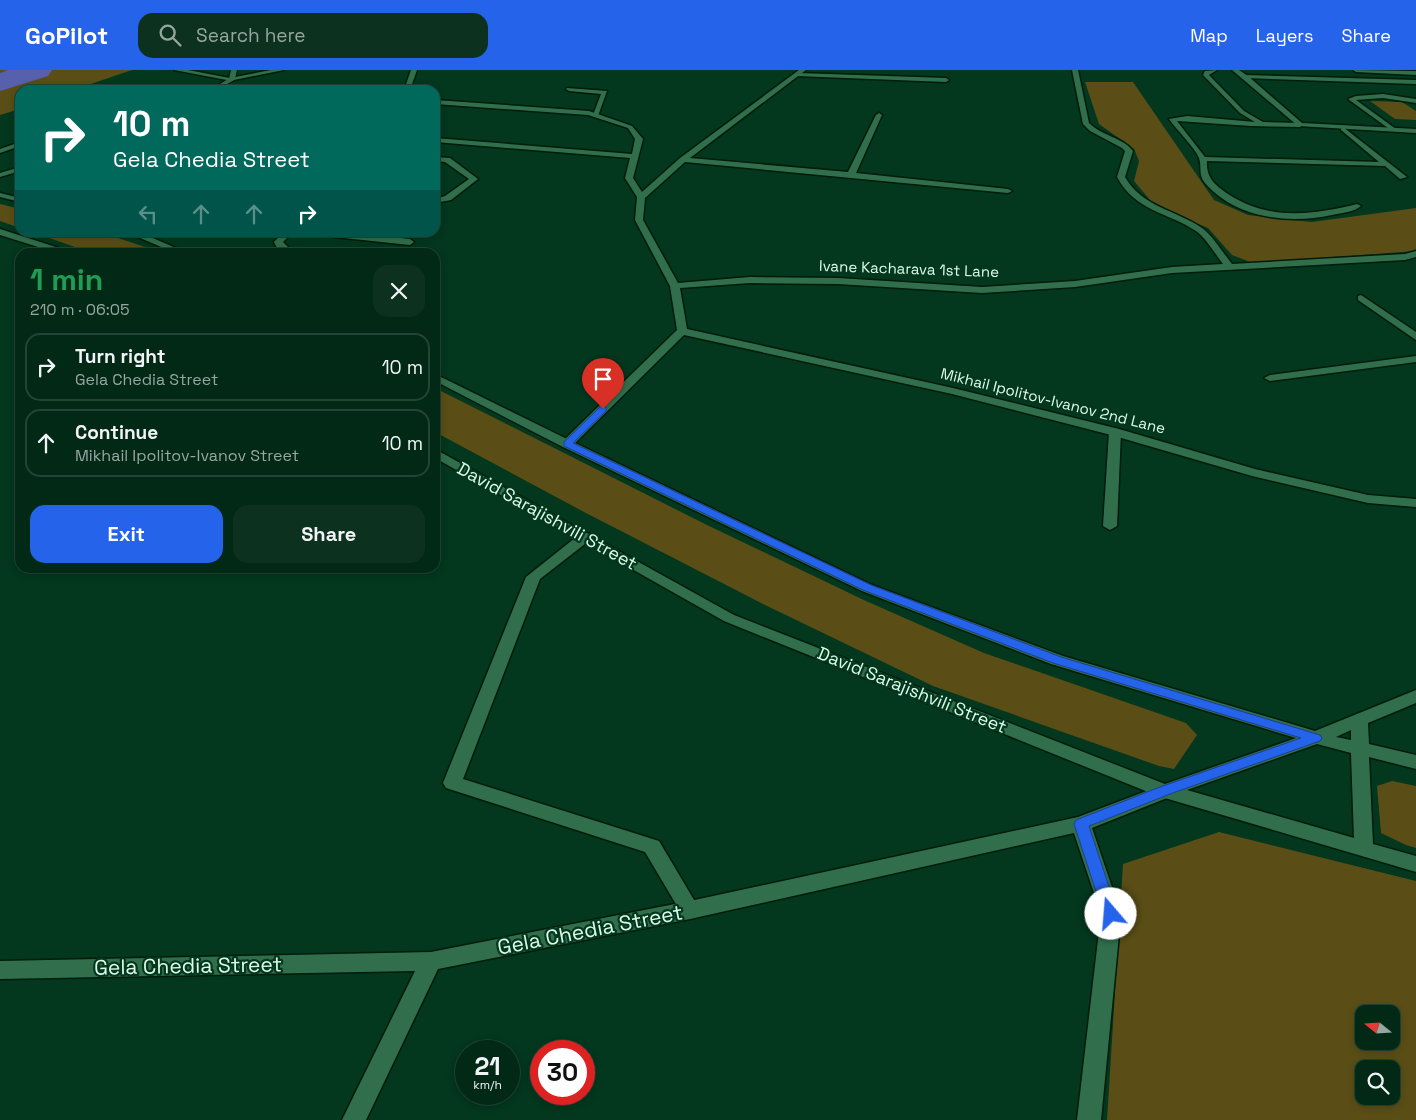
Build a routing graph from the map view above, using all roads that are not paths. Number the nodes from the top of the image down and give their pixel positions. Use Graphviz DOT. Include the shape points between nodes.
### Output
graph roads {
  1 [pos="177,70"];
  2 [pos="234,70"];
  3 [pos="281,70"];
  4 [pos="414,70"];
  5 [pos="1075,70"];
  6 [pos="1214,70"];
  7 [pos="1234,70"];
  8 [pos="1356,70"];
  9 [pos="800,73"];
  10 [pos="1416,73"];
  11 [pos="1246,77"];
  12 [pos="232,79"];
  13 [pos="946,80"];
  14 [pos="1416,82"];
  15 [pos="221,85"];
  16 [pos="409,85"];
  17 [pos="569,89"];
  18 [pos="1416,101"];
  19 [pos="440,102"];
  20 [pos="596,115"];
  21 [pos="879,115"];
  22 [pos="1266,123"];
  23 [pos="1300,125"];
  24 [pos="1343,129"];
  25 [pos="1394,130"];
  26 [pos="1416,131"];
  27 [pos="440,140"];
  28 [pos="15,146"];
  29 [pos="0,151"];
  30 [pos="634,156"];
  31 [pos="440,159"];
  32 [pos="1203,159"];
  33 [pos="682,160"];
  34 [pos="1386,164"];
  35 [pos="15,170"];
  36 [pos="851,175"];
  37 [pos="0,176"];
  38 [pos="1404,177"];
  39 [pos="1008,192"];
  40 [pos="0,195"];
  41 [pos="641,197"];
  42 [pos="15,199"];
  43 [pos="440,200"];
  44 [pos="1357,206"];
  45 [pos="0,232"];
  46 [pos="15,237"];
  47 [pos="16,237"];
  48 [pos="142,237"];
  49 [pos="284,237"];
  50 [pos="362,237"];
  51 [pos="410,242"];
  52 [pos="50,248"];
  53 [pos="170,248"];
  54 [pos="280,248"];
  55 [pos="1416,254"];
  56 [pos="1231,268"];
  57 [pos="675,286"];
  58 [pos="1360,298"];
  59 [pos="682,331"];
  60 [pos="1416,337"];
  61 [pos="1416,359"];
  62 [pos="1270,378"];
  63 [pos="440,380"];
  64 [pos="1115,432"];
  65 [pos="567,444"];
  66 [pos="440,456"];
  67 [pos="1416,503"];
  68 [pos="1110,526"];
  69 [pos="585,537"];
  70 [pos="1416,696"];
  71 [pos="1359,720"];
  72 [pos="1316,738"];
  73 [pos="1360,749"];
  74 [pos="1416,762"];
  75 [pos="1165,790"];
  76 [pos="1081,824"];
  77 [pos="1364,849"];
  78 [pos="1416,864"];
  79 [pos="690,910"];
  80 [pos="431,961"];
  81 [pos="0,970"];
  82 [pos="354,1120"];
  83 [pos="1089,1120"];
  1 -- 12 [label="street"];
  2 -- 12 [label="street"];
  3 -- 12 [label="street"];
  4 -- 16 [label="street"];
  5 -- 56 [label="street" via="1086,124 1129,151 1121,177 1127,188 1150,207 1200,230"];
  6 -- 22 [label="street" via="1206,75 1242,112"];
  7 -- 11 [label="street"];
  8 -- 10 [label="street"];
  9 -- 13 [label="street"];
  9 -- 33 [label="street"];
  11 -- 14 [label="street"];
  11 -- 23 [label="street"];
  12 -- 15 [label="street"];
  17 -- 20 [label="street" via="605,92"];
  18 -- 25 [label="street" via="1406,98 1351,99"];
  19 -- 20 [label="street"];
  20 -- 30 [label="street" via="630,127 639,139"];
  21 -- 36 [label="street"];
  22 -- 23 [label="street"];
  22 -- 32 [label="street" via="1172,119"];
  23 -- 24 [label="street"];
  24 -- 25 [label="street"];
  24 -- 34 [label="street"];
  25 -- 26 [label="street"];
  27 -- 30 [label="street"];
  28 -- 29 [label="street"];
  30 -- 41 [label="street" via="629,178"];
  31 -- 43 [label="street" via="447,160 474,179 448,198"];
  32 -- 34 [label="street"];
  32 -- 44 [label="street" via="1202,173 1207,182 1248,210 1275,216 1306,216 1337,213"];
  33 -- 36 [label="street"];
  33 -- 41 [label="street"];
  34 -- 38 [label="street"];
  35 -- 37 [label="street"];
  36 -- 39 [label="street"];
  40 -- 42 [label="street"];
  41 -- 57 [label="street" via="639,220"];
  45 -- 46 [label="street"];
  47 -- 52 [label="street"];
  48 -- 53 [label="street"];
  49 -- 54 [label="street" via="278,242"];
  50 -- 51 [label="street"];
  55 -- 56 [label="street, Ivane Kacharava 1st Lane"];
  56 -- 57 [label="street, Ivane Kacharava 1st Lane" via="1172,270 1075,284 982,290 838,281 750,280"];
  57 -- 59 [label="street"];
  58 -- 60 [label="street"];
  59 -- 64 [label="street, Mikhail Ipolitov-Ivanov 2nd Lane"];
  59 -- 65 [label="street"];
  61 -- 62 [label="street"];
  63 -- 65 [label="street"];
  64 -- 67 [label="street, Mikhail Ipolitov-Ivanov 2nd Lane" via="1252,472 1368,499"];
  64 -- 68 [label="street"];
  65 -- 72 [label="street" via="867,588 1057,660"];
  66 -- 69 [label="street, David Sarajishvili Street"];
  69 -- 75 [label="street, David Sarajishvili Street" via="730,618"];
  69 -- 79 [label="street" via="533,577 452,783 652,846"];
  70 -- 71 [label="street, Gela Chedia Street"];
  71 -- 72 [label="street, Gela Chedia Street"];
  71 -- 73 [label="street"];
  72 -- 73 [label="street"];
  72 -- 75 [label="street, Gela Chedia Street"];
  73 -- 74 [label="street"];
  73 -- 77 [label="street"];
  75 -- 76 [label="street, Gela Chedia Street"];
  75 -- 77 [label="street, David Sarajishvili Street"];
  76 -- 79 [label="street, Gela Chedia Street"];
  76 -- 83 [label="street" via="1111,914"];
  77 -- 78 [label="street, David Sarajishvili Street"];
  79 -- 80 [label="street, Gela Chedia Street"];
  80 -- 81 [label="street, Gela Chedia Street"];
  80 -- 82 [label="street"];
}
